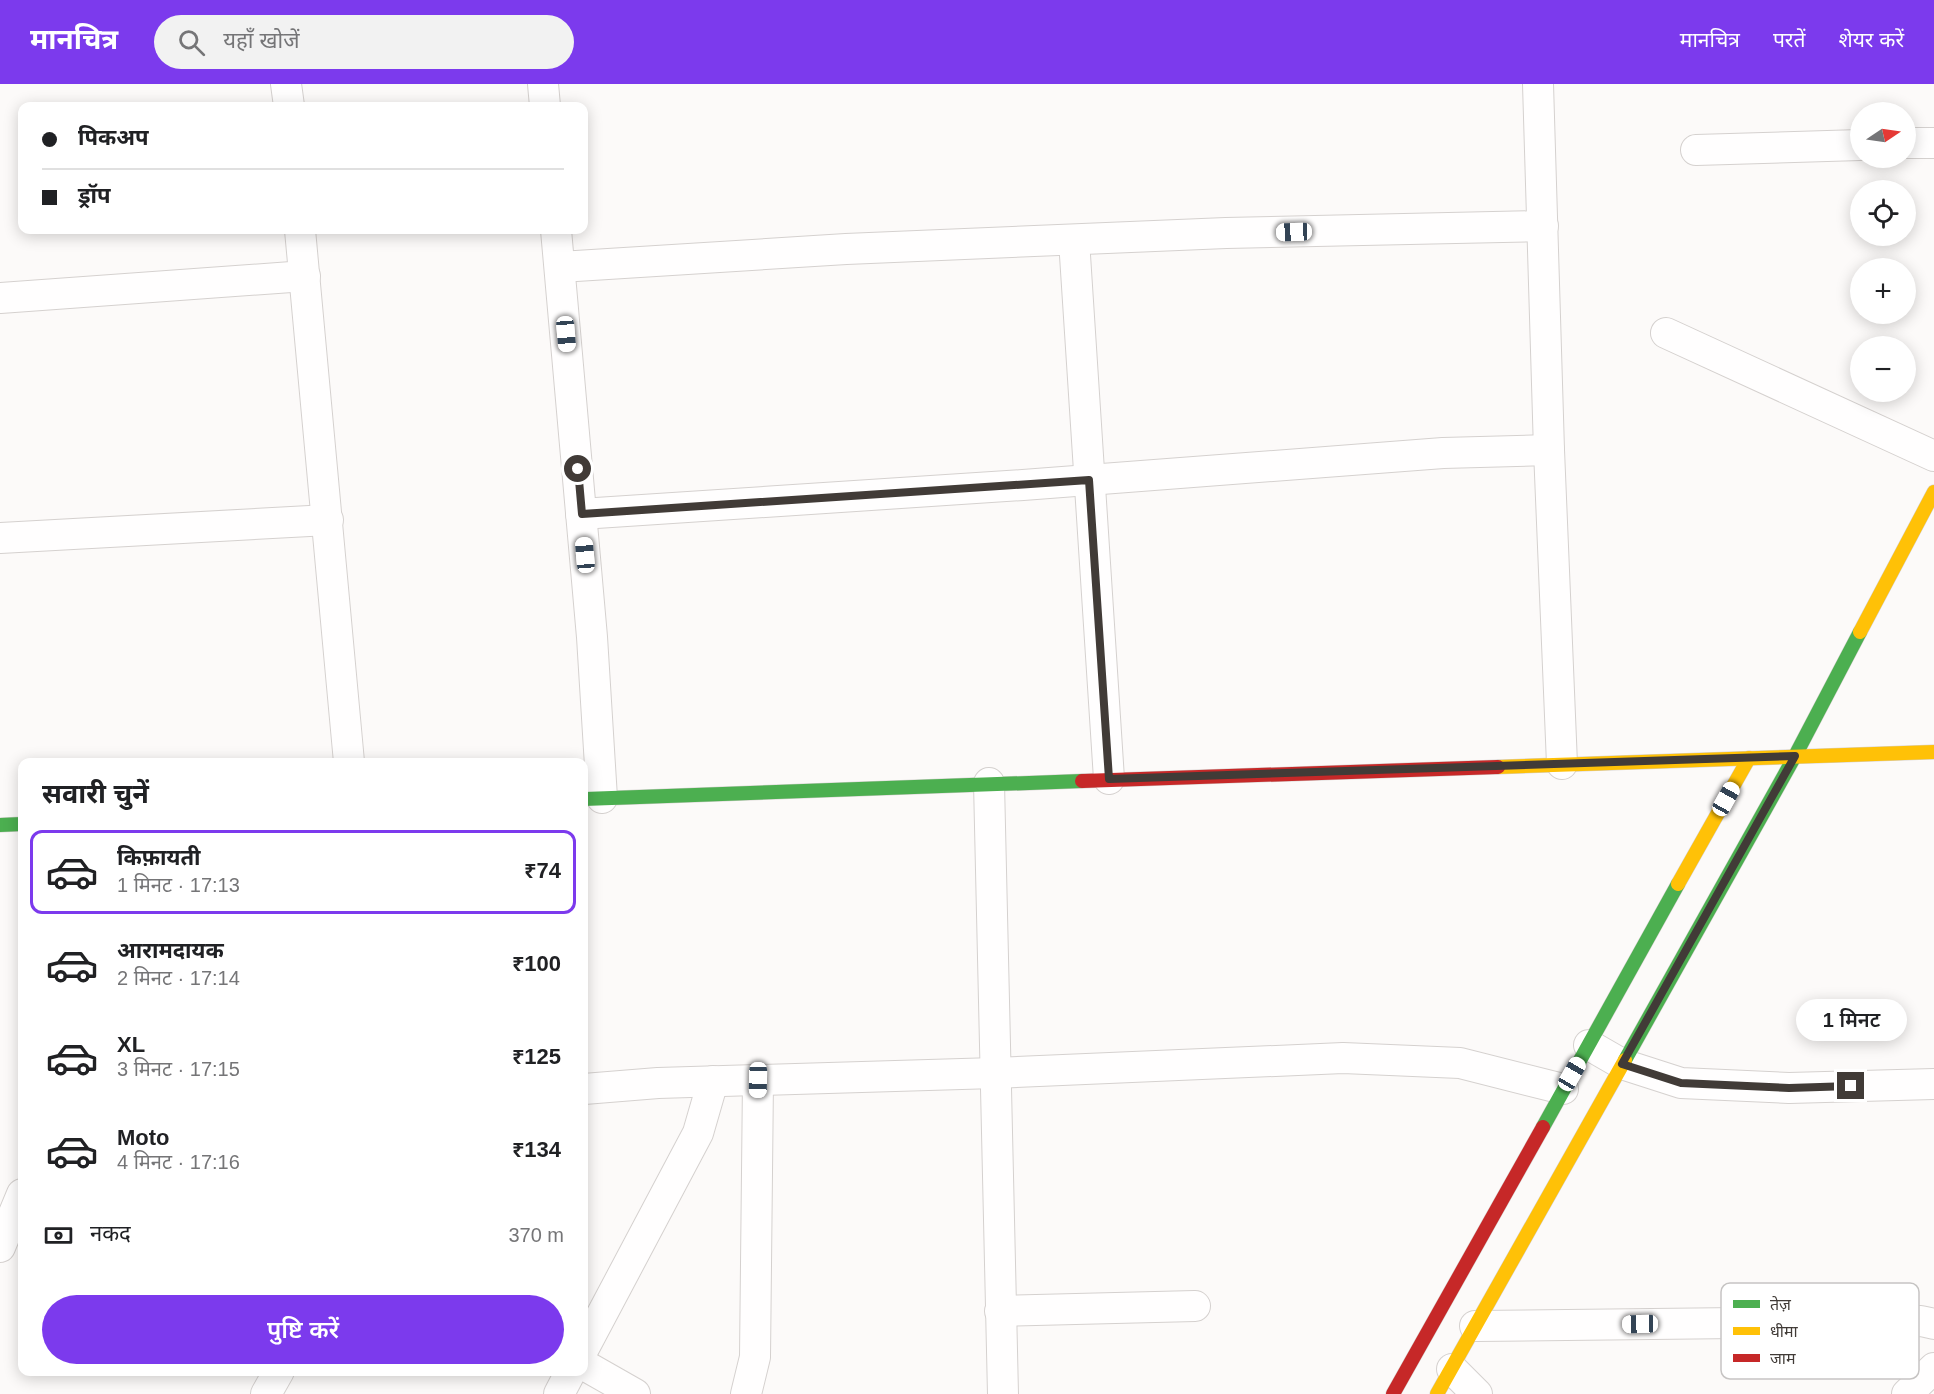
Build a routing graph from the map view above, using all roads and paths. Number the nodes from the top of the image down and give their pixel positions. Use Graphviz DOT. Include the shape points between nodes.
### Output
graph roads {
  1 [pos="286,84"];
  2 [pos="543,84"];
  3 [pos="1538,84"];
  4 [pos="288,102"];
  5 [pos="545,102"];
  6 [pos="1934,143"];
  7 [pos="1916,144"];
  8 [pos="1850,145"];
  9 [pos="1696,150"];
  10 [pos="1543,226"];
  11 [pos="300,234"];
  12 [pos="556,234"];
  13 [pos="1074,240"];
  14 [pos="560,267"];
  15 [pos="305,276"];
  16 [pos="0,298"];
  17 [pos="1666,333"];
  18 [pos="1550,450"];
  19 [pos="1934,456"];
  20 [pos="1089,480"];
  21 [pos="1934,492"];
  22 [pos="582,514"];
  23 [pos="328,520"];
  24 [pos="0,538"];
  25 [pos="1934,752"];
  26 [pos="1795,756"];
  27 [pos="349,758"];
  28 [pos="1749,758"];
  29 [pos="1562,764"];
  30 [pos="1109,779"];
  31 [pos="989,783"];
  32 [pos="593,799"];
  33 [pos="18,824"];
  34 [pos="0,825"];
  35 [pos="1589,1045"];
  36 [pos="1622,1064"];
  37 [pos="995,1073"];
  38 [pos="758,1080"];
  39 [pos="713,1081"];
  40 [pos="1934,1084"];
  41 [pos="588,1089"];
  42 [pos="1563,1089"];
  43 [pos="18,1208"];
  44 [pos="0,1247"];
  45 [pos="1195,1306"];
  46 [pos="1000,1311"];
  47 [pos="1919,1321"];
  48 [pos="1721,1323"];
  49 [pos="1934,1324"];
  50 [pos="1476,1326"];
  51 [pos="588,1340"];
  52 [pos="588,1367"];
  53 [pos="1934,1368"];
  54 [pos="276,1376"];
  55 [pos="568,1376"];
  56 [pos="1444,1382"];
  57 [pos="266,1394"];
  58 [pos="559,1394"];
  59 [pos="635,1394"];
  60 [pos="746,1394"];
  61 [pos="1003,1394"];
  62 [pos="1393,1394"];
  63 [pos="1478,1394"];
  64 [pos="1907,1394"];
  1 -- 4 [label="street"];
  2 -- 5 [label="street"];
  3 -- 10 [label="street"];
  6 -- 7 [label="street"];
  8 -- 9 [label="street"];
  10 -- 13 [label="street"];
  10 -- 18 [label="street"];
  11 -- 15 [label="street"];
  12 -- 14 [label="street"];
  13 -- 14 [label="street"];
  13 -- 20 [label="street"];
  14 -- 22 [label="street"];
  15 -- 16 [label="street"];
  15 -- 23 [label="street"];
  17 -- 19 [label="street"];
  18 -- 20 [label="street" via="1443,453"];
  18 -- 29 [label="street"];
  20 -- 22 [label="street"];
  20 -- 30 [label="street"];
  21 -- 26 [label="street"];
  22 -- 32 [label="street" via="592,637"];
  23 -- 24 [label="street"];
  23 -- 27 [label="street"];
  25 -- 26 [label="street"];
  26 -- 28 [label="street"];
  26 -- 36 [label="street"];
  28 -- 29 [label="street"];
  28 -- 35 [label="street"];
  29 -- 30 [label="street"];
  30 -- 31 [label="street"];
  31 -- 32 [label="street"];
  31 -- 37 [label="street"];
  33 -- 34 [label="street"];
  35 -- 36 [label="street"];
  35 -- 42 [label="street"];
  36 -- 40 [label="street" via="1681,1083 1789,1088"];
  36 -- 50 [label="street"];
  37 -- 38 [label="street"];
  37 -- 42 [label="street" via="1343,1058 1460,1063"];
  37 -- 46 [label="street"];
  38 -- 39 [label="street"];
  38 -- 60 [label="street" via="755,1357"];
  39 -- 41 [label="street"];
  39 -- 51 [label="street" via="698,1132"];
  42 -- 62 [label="street"];
  43 -- 44 [label="street"];
  45 -- 46 [label="street"];
  46 -- 61 [label="street"];
  47 -- 49 [label="street"];
  48 -- 50 [label="street"];
  50 -- 56 [label="street"];
  52 -- 59 [label="street"];
  53 -- 64 [label="street"];
  54 -- 57 [label="street"];
  55 -- 58 [label="street"];
  56 -- 63 [label="street"];
}
